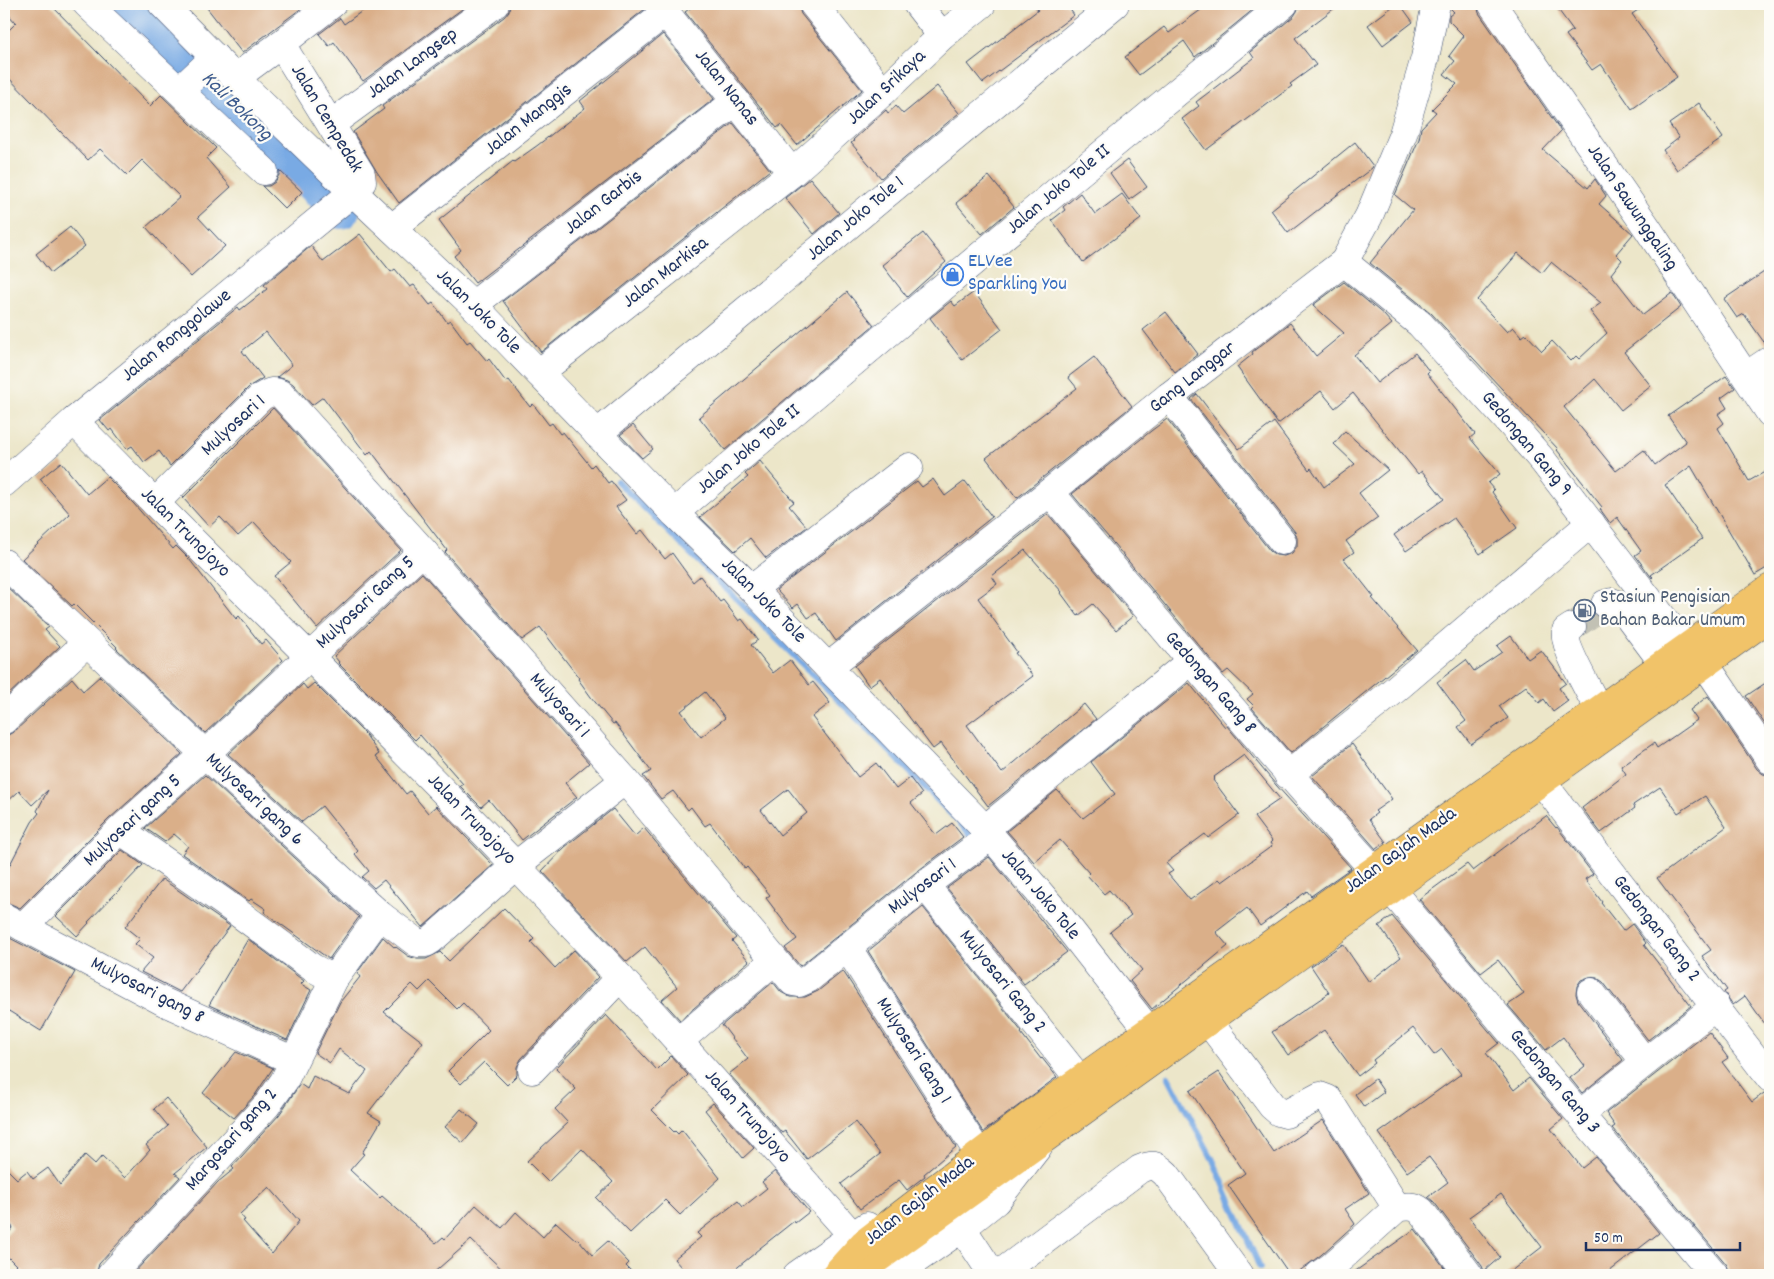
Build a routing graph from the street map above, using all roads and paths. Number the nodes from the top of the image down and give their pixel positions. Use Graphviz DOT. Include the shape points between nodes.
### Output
graph roads {
  1 [pos="87,4"];
  2 [pos="162,4"];
  3 [pos="495,4"];
  4 [pos="813,4"];
  5 [pos="917,4"];
  6 [pos="982,4"];
  7 [pos="1115,4"];
  8 [pos="1284,4"];
  9 [pos="1436,4"];
  10 [pos="1492,4"];
  11 [pos="328,5"];
  12 [pos="663,8"];
  13 [pos="942,36"];
  14 [pos="282,44"];
  15 [pos="199,73"];
  16 [pos="235,78"];
  17 [pos="883,92"];
  18 [pos="736,101"];
  19 [pos="331,124"];
  20 [pos="264,170"];
  21 [pos="792,173"];
  22 [pos="342,201"];
  23 [pos="392,228"];
  24 [pos="1344,262"];
  25 [pos="473,305"];
  26 [pos="1770,360"];
  27 [pos="539,373"];
  28 [pos="1746,376"];
  29 [pos="1169,396"];
  30 [pos="1770,413"];
  31 [pos="74,421"];
  32 [pos="597,434"];
  33 [pos="909,467"];
  34 [pos="4,483"];
  35 [pos="1050,492"];
  36 [pos="155,504"];
  37 [pos="674,513"];
  38 [pos="1592,523"];
  39 [pos="1282,541"];
  40 [pos="423,551"];
  41 [pos="4,563"];
  42 [pos="1770,588"];
  43 [pos="752,589"];
  44 [pos="1605,604"];
  45 [pos="1770,617"];
  46 [pos="1572,627"];
  47 [pos="86,643"];
  48 [pos="310,655"];
  49 [pos="1191,661"];
  50 [pos="1700,662"];
  51 [pos="1664,664"];
  52 [pos="828,667"];
  53 [pos="1599,710"];
  54 [pos="4,720"];
  55 [pos="205,754"];
  56 [pos="1770,760"];
  57 [pos="1288,775"];
  58 [pos="625,780"];
  59 [pos="1542,782"];
  60 [pos="120,830"];
  61 [pos="984,838"];
  62 [pos="516,866"];
  63 [pos="1383,880"];
  64 [pos="924,885"];
  65 [pos="380,915"];
  66 [pos="14,922"];
  67 [pos="847,947"];
  68 [pos="774,961"];
  69 [pos="620,977"];
  70 [pos="334,979"];
  71 [pos="1591,992"];
  72 [pos="1716,1006"];
  73 [pos="1208,1021"];
  74 [pos="1149,1031"];
  75 [pos="680,1040"];
  76 [pos="292,1060"];
  77 [pos="1645,1062"];
  78 [pos="532,1070"];
  79 [pos="1770,1078"];
  80 [pos="1080,1080"];
  81 [pos="1032,1114"];
  82 [pos="1580,1114"];
  83 [pos="1043,1140"];
  84 [pos="979,1154"];
  85 [pos="1397,1208"];
  86 [pos="962,1228"];
  87 [pos="852,1235"];
  88 [pos="1329,1273"];
  89 [pos="837,1274"];
  90 [pos="111,1275"];
  91 [pos="797,1275"];
  92 [pos="894,1275"];
  93 [pos="993,1275"];
  94 [pos="998,1275"];
  95 [pos="1239,1275"];
  96 [pos="1470,1275"];
  97 [pos="1715,1275"];
  1 -- 15 [label="street"];
  2 -- 15 [label="street"];
  3 -- 19 [label="street, Jalan Langsep"];
  4 -- 17 [label="street"];
  5 -- 13 [label="street"];
  6 -- 13 [label="street, Jalan Srikaya"];
  7 -- 32 [label="street, Jalan Joko Tole 1"];
  8 -- 37 [label="street, Jalan Joko Tole II"];
  9 -- 24 [label="street, Gang Langgar" via="1425,58 1403,134 1369,216"];
  10 -- 28 [label="street, Jalan Sawunggaling"];
  11 -- 14 [label="street, Jalan Cempedak"];
  12 -- 18 [label="street, Jalan Nanas"];
  12 -- 23 [label="street, Jalan Manggis"];
  13 -- 17 [label="street, Jalan Srikaya"];
  14 -- 16 [label="street, Jalan Cempedak"];
  14 -- 19 [label="street, Jalan Cempedak"];
  15 -- 16 [label="street, Jalan Joko Tole"];
  15 -- 20 [label="street"];
  16 -- 22 [label="street, Jalan Joko Tole"];
  17 -- 21 [label="street, Jalan Srikaya"];
  18 -- 21 [label="street, Jalan Nanas"];
  18 -- 25 [label="street, Jalan Garbis"];
  19 -- 22 [label="street, Jalan Cempedak" via="361,174 362,182"];
  21 -- 27 [label="street, Jalan Markisa"];
  22 -- 23 [label="street, Jalan Joko Tole"];
  22 -- 31 [label="street, Jalan Ronggolawe"];
  23 -- 25 [label="street, Jalan Joko Tole"];
  24 -- 29 [label="street, Gang Langgar"];
  24 -- 38 [label="street, Gedongan Gang 9" via="1435,339 1543,461"];
  25 -- 27 [label="street, Jalan Joko Tole"];
  26 -- 28 [label="street"];
  27 -- 32 [label="street, Jalan Joko Tole"];
  28 -- 30 [label="street, Jalan Sawunggaling"];
  29 -- 35 [label="street, Gang Langgar"];
  29 -- 39 [label="street"];
  31 -- 34 [label="street, Jalan Ronggolawe"];
  31 -- 36 [label="street, Jalan Trunojoyo"];
  32 -- 37 [label="street, Jalan Joko Tole"];
  33 -- 43 [label="street"];
  35 -- 49 [label="street, Gedongan Gang 8"];
  35 -- 52 [label="street, Gang Langgar"];
  36 -- 40 [label="street, Mulyosari 1" via="260,397 271,391 277,392"];
  36 -- 48 [label="street, Jalan Trunojoyo"];
  37 -- 43 [label="street, Jalan Joko Tole"];
  38 -- 50 [label="street, Gedongan Gang 9"];
  38 -- 57 [label="street" via="1391,693"];
  40 -- 48 [label="street, Mulyosari Gang 5"];
  40 -- 58 [label="street, Mulyosari 1"];
  41 -- 47 [label="street, Mulyosari gang 6"];
  42 -- 50 [label="main road, Jalan Gajah Mada"];
  43 -- 52 [label="street, Jalan Joko Tole"];
  44 -- 51 [label="street" via="1620,605"];
  45 -- 50 [label="main road, Jalan Gajah Mada"];
  46 -- 53 [label="street" via="1565,635 1568,646"];
  47 -- 54 [label="street"];
  47 -- 55 [label="street, Mulyosari gang 6"];
  48 -- 55 [label="street, Mulyosari gang 5"];
  48 -- 62 [label="street, Jalan Trunojoyo"];
  49 -- 57 [label="street, Gedongan Gang 8"];
  49 -- 61 [label="street, Mulyosari 1"];
  50 -- 51 [label="main road, Jalan Gajah Mada"];
  50 -- 56 [label="street, Gedongan Gang 9"];
  50 -- 59 [label="main road, Jalan Gajah Mada"];
  51 -- 53 [label="main road, Jalan Gajah Mada"];
  52 -- 61 [label="street, Jalan Joko Tole"];
  53 -- 63 [label="main road, Jalan Gajah Mada"];
  55 -- 60 [label="street, Mulyosari gang 5"];
  55 -- 65 [label="street, Mulyosari gang 6"];
  57 -- 63 [label="street, Gedongan Gang 8"];
  58 -- 62 [label="street, Mulyosari gang 6"];
  58 -- 68 [label="street, Mulyosari 1"];
  59 -- 63 [label="main road, Jalan Gajah Mada"];
  59 -- 72 [label="street, Gedongan Gang 2"];
  60 -- 66 [label="street, Mulyosari gang 5"];
  60 -- 70 [label="street"];
  61 -- 64 [label="street, Mulyosari 1"];
  61 -- 74 [label="street, Jalan Joko Tole" via="1060,918"];
  62 -- 65 [label="street, Mulyosari gang 6" via="426,943 417,943"];
  62 -- 69 [label="street, Jalan Trunojoyo"];
  63 -- 73 [label="main road, Jalan Gajah Mada"];
  63 -- 74 [label="main road, Jalan Gajah Mada"];
  63 -- 82 [label="street, Gedongan Gang 3"];
  64 -- 67 [label="street, Mulyosari 1"];
  64 -- 80 [label="street, Mulyosari Gang 2"];
  65 -- 70 [label="street, Margosari gang 2"];
  66 -- 76 [label="street, Mulyosari gang 8" via="162,1001"];
  67 -- 68 [label="street, Mulyosari 1" via="808,979 798,983 793,982"];
  67 -- 84 [label="street, Mulyosari Gang 1"];
  68 -- 75 [label="street"];
  69 -- 75 [label="street, Jalan Trunojoyo"];
  69 -- 78 [label="street"];
  70 -- 76 [label="street, Margosari gang 2"];
  71 -- 77 [label="street"];
  72 -- 77 [label="street"];
  72 -- 79 [label="street, Gedongan Gang 2"];
  73 -- 83 [label="main road, Jalan Gajah Mada"];
  73 -- 85 [label="street" via="1279,1112 1286,1114 1320,1096 1328,1099"];
  74 -- 80 [label="main road, Jalan Gajah Mada"];
  75 -- 87 [label="street, Jalan Trunojoyo"];
  76 -- 90 [label="street, Margosari gang 2" via="284,1081 267,1105"];
  77 -- 82 [label="street"];
  80 -- 81 [label="main road, Jalan Gajah Mada"];
  81 -- 84 [label="street, Jalan Gajah Mada"];
  81 -- 89 [label="main road, Jalan Gajah Mada" via="864,1243"];
  82 -- 97 [label="street, Gedongan Gang 3"];
  83 -- 86 [label="street, Jalan Gajah Mada" via="996,1201"];
  83 -- 89 [label="main road, Jalan Gajah Mada" via="876,1260"];
  84 -- 87 [label="street, Jalan Gajah Mada"];
  85 -- 88 [label="street"];
  85 -- 96 [label="street" via="1414,1207 1421,1211"];
  86 -- 92 [label="street, Jalan Gajah Mada"];
  86 -- 93 [label="street"];
  87 -- 91 [label="street, Jalan Gajah Mada"];
  94 -- 95 [label="street" via="1140,1169 1151,1165 1166,1174"];
}
